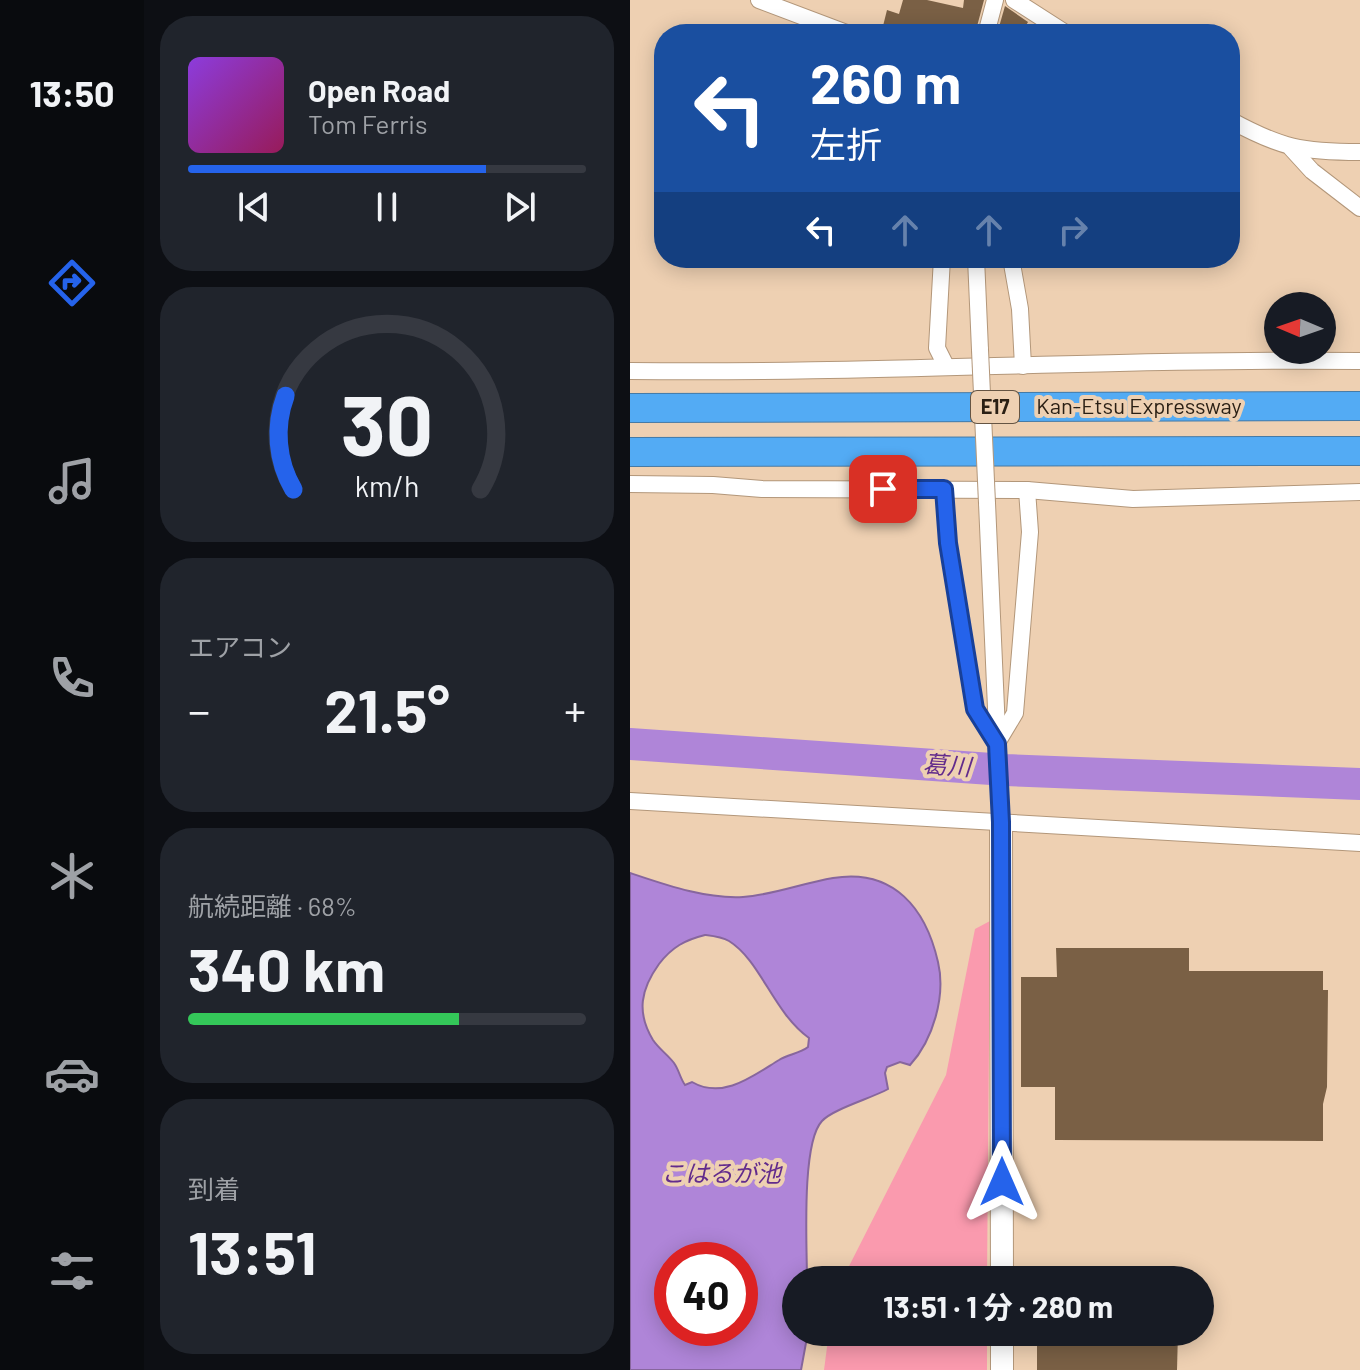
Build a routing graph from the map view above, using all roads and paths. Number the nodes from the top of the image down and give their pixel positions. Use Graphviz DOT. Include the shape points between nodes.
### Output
graph roads {
  1 [pos="759,0"];
  2 [pos="995,0"];
  3 [pos="1014,0"];
  4 [pos="823,24"];
  5 [pos="989,24"];
  6 [pos="1051,24"];
  7 [pos="1240,126"];
  8 [pos="1291,148"];
  9 [pos="1360,152"];
  10 [pos="1360,208"];
  11 [pos="941,268"];
  12 [pos="976,268"];
  13 [pos="1013,268"];
  14 [pos="1360,361"];
  15 [pos="946,366"];
  16 [pos="1023,366"];
  17 [pos="630,371"];
  18 [pos="1360,406"];
  19 [pos="630,408"];
  20 [pos="1360,451"];
  21 [pos="630,452"];
  22 [pos="630,484"];
  23 [pos="944,489"];
  24 [pos="1027,490"];
  25 [pos="1360,492"];
  26 [pos="997,746"];
  27 [pos="630,801"];
  28 [pos="1000,813"];
  29 [pos="1360,843"];
  30 [pos="1002,1266"];
  31 [pos="1002,1346"];
  32 [pos="1002,1370"];
  1 -- 4 [label="street"];
  2 -- 5 [label="street"];
  3 -- 6 [label="street"];
  7 -- 8 [label="street"];
  8 -- 9 [label="street"];
  8 -- 10 [label="street"];
  11 -- 15 [label="street" via="937,348"];
  12 -- 26 [label="street, bridge"];
  13 -- 16 [label="street"];
  14 -- 16 [label="street" via="1207,359"];
  15 -- 16 [label="street"];
  15 -- 17 [label="street"];
  18 -- 19 [label="highway, Kan-Etsu Expressway / E17"];
  20 -- 21 [label="highway, Kan-Etsu Expressway / E17"];
  22 -- 23 [label="street"];
  23 -- 24 [label="street"];
  23 -- 26 [label="street" via="975,709"];
  24 -- 25 [label="street" via="1133,499"];
  24 -- 26 [label="street" via="1030,532 1015,713"];
  26 -- 28 [label="street"];
  27 -- 28 [label="street"];
  28 -- 29 [label="street"];
  28 -- 30 [label="street"];
  31 -- 32 [label="street"];
}
